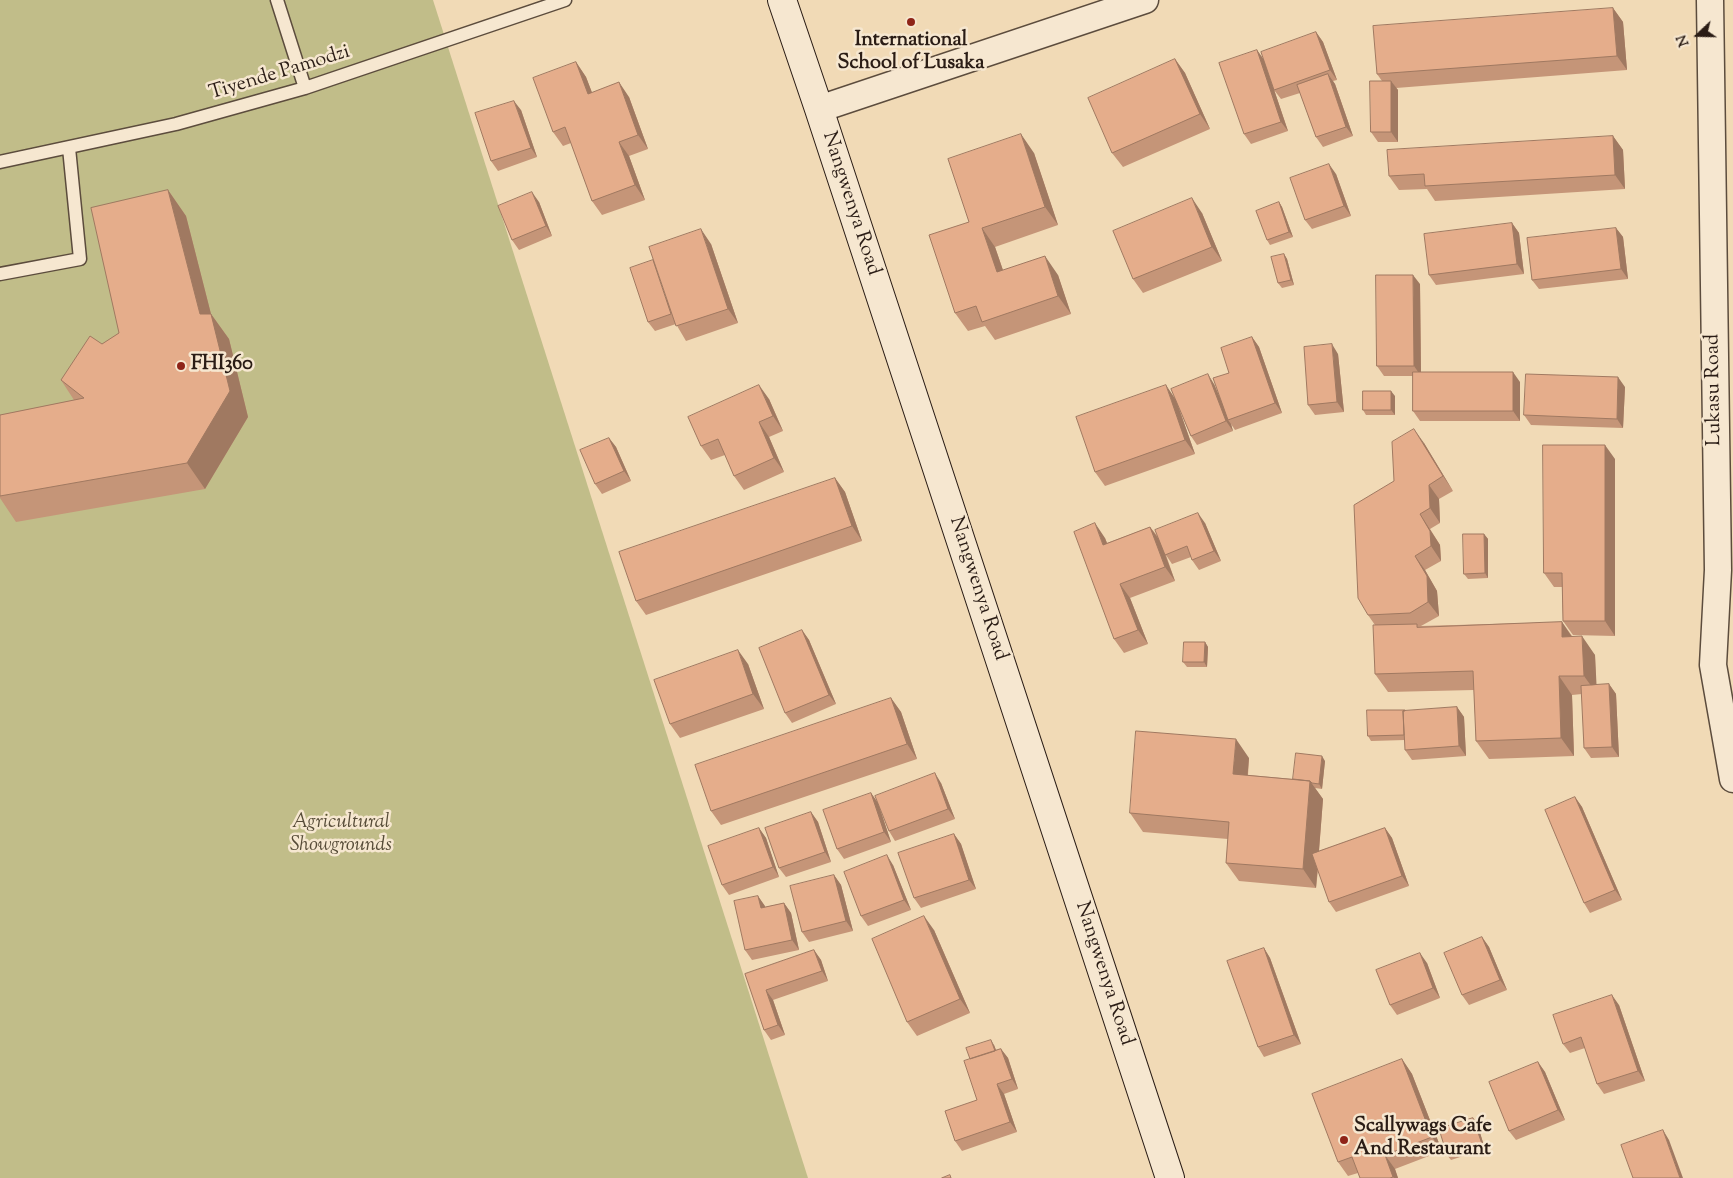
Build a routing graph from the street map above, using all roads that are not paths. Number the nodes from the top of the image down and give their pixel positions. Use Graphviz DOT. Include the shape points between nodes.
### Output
graph roads {
  1 [pos="277,0"];
  2 [pos="566,0"];
  3 [pos="782,0"];
  4 [pos="1146,0"];
  5 [pos="1710,0"];
  6 [pos="305,88"];
  7 [pos="819,109"];
  8 [pos="70,148"];
  9 [pos="0,162"];
  10 [pos="0,274"];
  11 [pos="1724,428"];
  12 [pos="1733,779"];
  13 [pos="1170,1178"];
  1 -- 6 [label="lane"];
  2 -- 6 [label="lane, Tiyende Pamodzi"];
  3 -- 7 [label="main road, Nangwenya Road"];
  4 -- 7 [label="street"];
  5 -- 11 [label="street, Lukasu Road"];
  6 -- 8 [label="lane, Tiyende Pamodzi" via="176,124"];
  7 -- 13 [label="main road, Nangwenya Road"];
  8 -- 9 [label="lane, Tiyende Pamodzi"];
  8 -- 10 [label="lane" via="80,260"];
  11 -- 12 [label="street, Lukasu Road" via="1713,665"];
}
